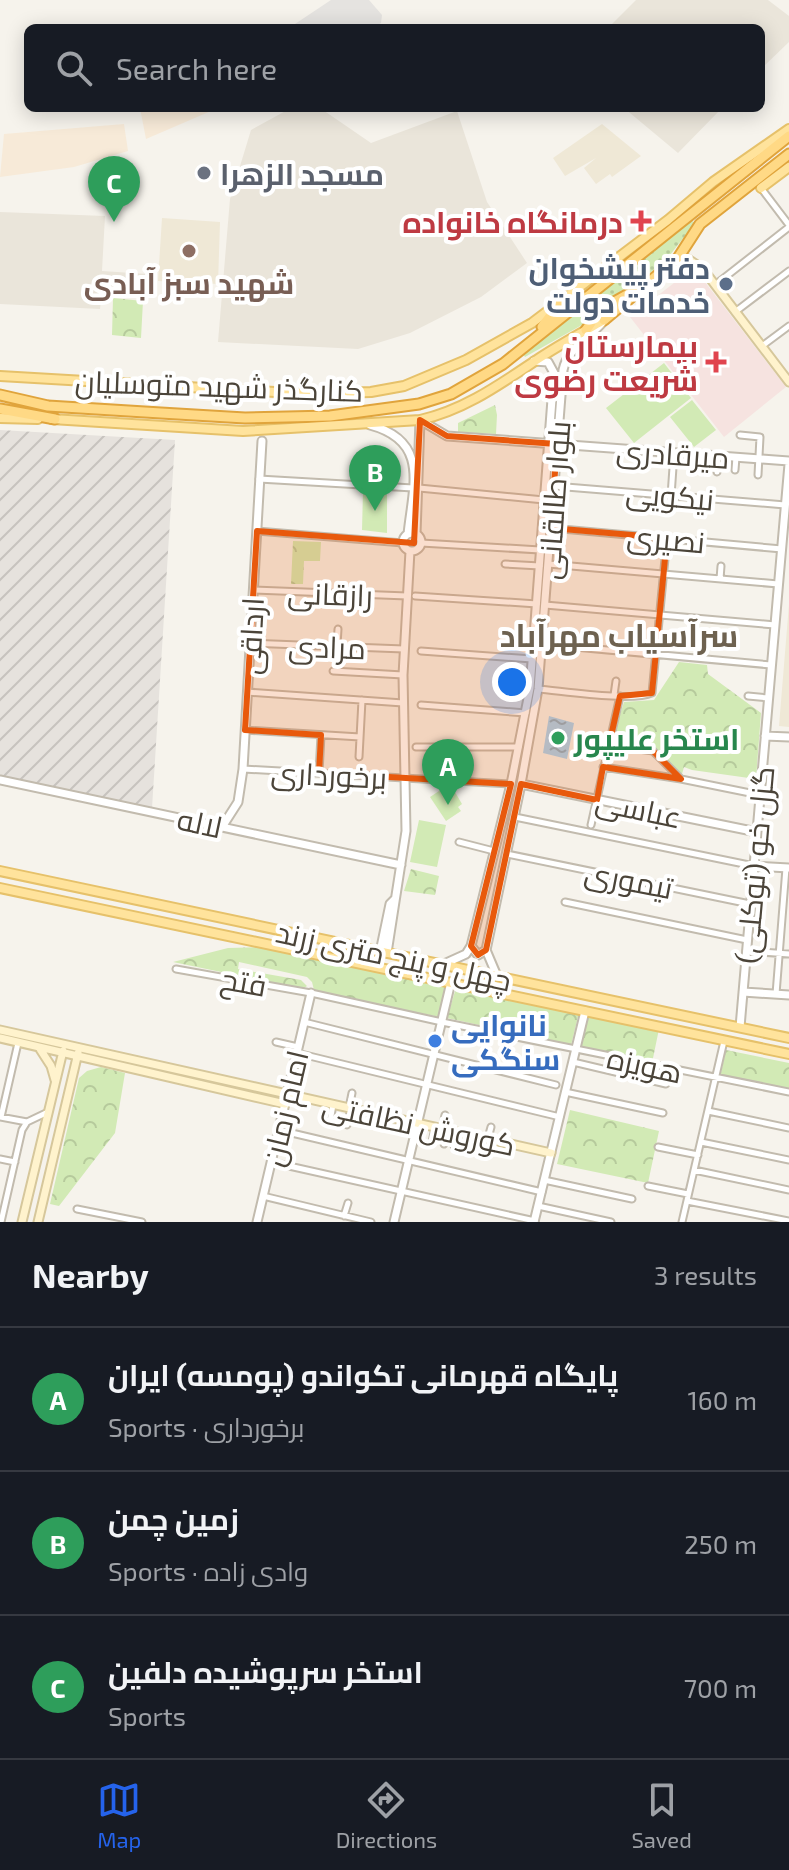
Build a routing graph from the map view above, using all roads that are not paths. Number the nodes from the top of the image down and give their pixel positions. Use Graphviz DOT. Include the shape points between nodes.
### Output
graph roads {
  1 [pos="789,129"];
  2 [pos="789,136"];
  3 [pos="789,154"];
  4 [pos="789,167"];
  5 [pos="758,184"];
  6 [pos="789,226"];
  7 [pos="678,258"];
  8 [pos="789,271"];
  9 [pos="715,285"];
  10 [pos="641,288"];
  11 [pos="593,293"];
  12 [pos="564,298"];
  13 [pos="570,311"];
  14 [pos="735,312"];
  15 [pos="604,320"];
  16 [pos="789,326"];
  17 [pos="586,330"];
  18 [pos="530,343"];
  19 [pos="762,346"];
  20 [pos="534,361"];
  21 [pos="0,376"];
  22 [pos="789,382"];
  23 [pos="0,395"];
  24 [pos="0,409"];
  25 [pos="0,418"];
  26 [pos="55,419"];
  27 [pos="420,420"];
  28 [pos="368,425"];
  29 [pos="740,435"];
  30 [pos="262,441"];
  31 [pos="553,444"];
  32 [pos="674,453"];
  33 [pos="718,456"];
  34 [pos="736,457"];
  35 [pos="758,459"];
  36 [pos="789,463"];
  37 [pos="735,470"];
  38 [pos="717,472"];
  39 [pos="758,475"];
  40 [pos="259,479"];
  41 [pos="554,486"];
  42 [pos="416,488"];
  43 [pos="671,496"];
  44 [pos="545,500"];
  45 [pos="785,505"];
  46 [pos="551,528"];
  47 [pos="257,531"];
  48 [pos="412,534"];
  49 [pos="667,538"];
  50 [pos="403,543"];
  51 [pos="421,543"];
  52 [pos="782,549"];
  53 [pos="541,550"];
  54 [pos="410,551"];
  55 [pos="505,564"];
  56 [pos="544,565"];
  57 [pos="721,566"];
  58 [pos="664,574"];
  59 [pos="720,579"];
  60 [pos="778,584"];
  61 [pos="253,590"];
  62 [pos="411,596"];
  63 [pos="541,605"];
  64 [pos="660,616"];
  65 [pos="775,625"];
  66 [pos="338,629"];
  67 [pos="250,643"];
  68 [pos="542,644"];
  69 [pos="337,645"];
  70 [pos="404,649"];
  71 [pos="421,651"];
  72 [pos="657,654"];
  73 [pos="533,659"];
  74 [pos="771,665"];
  75 [pos="333,671"];
  76 [pos="403,675"];
  77 [pos="616,681"];
  78 [pos="534,688"];
  79 [pos="247,692"];
  80 [pos="617,695"];
  81 [pos="748,696"];
  82 [pos="768,698"];
  83 [pos="362,700"];
  84 [pos="403,703"];
  85 [pos="421,705"];
  86 [pos="526,713"];
  87 [pos="245,730"];
  88 [pos="321,735"];
  89 [pos="765,736"];
  90 [pos="360,737"];
  91 [pos="789,737"];
  92 [pos="609,745"];
  93 [pos="416,747"];
  94 [pos="519,747"];
  95 [pos="359,757"];
  96 [pos="603,767"];
  97 [pos="243,769"];
  98 [pos="319,773"];
  99 [pos="405,778"];
  100 [pos="681,779"];
  101 [pos="0,780"];
  102 [pos="511,784"];
  103 [pos="521,784"];
  104 [pos="760,795"];
  105 [pos="597,800"];
  106 [pos="515,817"];
  107 [pos="591,825"];
  108 [pos="222,827"];
  109 [pos="757,832"];
  110 [pos="459,842"];
  111 [pos="494,851"];
  112 [pos="507,854"];
  113 [pos="401,865"];
  114 [pos="754,866"];
  115 [pos="787,868"];
  116 [pos="0,871"];
  117 [pos="0,888"];
  118 [pos="565,902"];
  119 [pos="750,904"];
  120 [pos="747,940"];
  121 [pos="339,943"];
  122 [pos="471,946"];
  123 [pos="486,950"];
  124 [pos="746,951"];
  125 [pos="383,952"];
  126 [pos="779,953"];
  127 [pos="789,954"];
  128 [pos="332,957"];
  129 [pos="443,964"];
  130 [pos="380,968"];
  131 [pos="176,969"];
  132 [pos="497,976"];
  133 [pos="451,982"];
  134 [pos="743,992"];
  135 [pos="311,993"];
  136 [pos="776,994"];
  137 [pos="789,995"];
  138 [pos="585,1011"];
  139 [pos="304,1022"];
  140 [pos="442,1022"];
  141 [pos="740,1027"];
  142 [pos="0,1030"];
  143 [pos="0,1038"];
  144 [pos="789,1038"];
  145 [pos="724,1040"];
  146 [pos="276,1042"];
  147 [pos="18,1043"];
  148 [pos="38,1047"];
  149 [pos="64,1049"];
  150 [pos="576,1049"];
  151 [pos="298,1050"];
  152 [pos="78,1052"];
  153 [pos="433,1054"];
  154 [pos="789,1054"];
  155 [pos="573,1062"];
  156 [pos="715,1078"];
  157 [pos="55,1083"];
  158 [pos="666,1084"];
  159 [pos="0,1085"];
  160 [pos="426,1085"];
  161 [pos="556,1085"];
  162 [pos="7,1086"];
  163 [pos="565,1092"];
  164 [pos="789,1092"];
  165 [pos="352,1093"];
  166 [pos="287,1095"];
  167 [pos="285,1104"];
  168 [pos="333,1105"];
  169 [pos="350,1109"];
  170 [pos="48,1111"];
  171 [pos="708,1111"];
  172 [pos="663,1113"];
  173 [pos="445,1115"];
  174 [pos="0,1117"];
  175 [pos="560,1117"];
  176 [pos="330,1121"];
  177 [pos="27,1122"];
  178 [pos="417,1124"];
  179 [pos="347,1125"];
  180 [pos="491,1127"];
  181 [pos="789,1128"];
  182 [pos="441,1129"];
  183 [pos="279,1130"];
  184 [pos="456,1133"];
  185 [pos="474,1137"];
  186 [pos="488,1139"];
  187 [pos="432,1142"];
  188 [pos="701,1142"];
  189 [pos="444,1144"];
  190 [pos="454,1146"];
  191 [pos="658,1147"];
  192 [pos="471,1150"];
  193 [pos="551,1153"];
  194 [pos="698,1155"];
  195 [pos="0,1159"];
  196 [pos="409,1160"];
  197 [pos="789,1160"];
  198 [pos="15,1162"];
  199 [pos="271,1162"];
  200 [pos="694,1170"];
  201 [pos="544,1180"];
  202 [pos="648,1186"];
  203 [pos="789,1190"];
  204 [pos="542,1192"];
  205 [pos="401,1193"];
  206 [pos="263,1196"];
  207 [pos="4,1197"];
  208 [pos="688,1198"];
  209 [pos="632,1199"];
  210 [pos="348,1203"];
  211 [pos="538,1206"];
  212 [pos="77,1209"];
  213 [pos="344,1216"];
  214 [pos="361,1221"];
  215 [pos="789,1221"];
  216 [pos="1,1222"];
  217 [pos="22,1222"];
  218 [pos="38,1222"];
  219 [pos="142,1222"];
  220 [pos="257,1222"];
  221 [pos="371,1222"];
  222 [pos="394,1222"];
  223 [pos="534,1222"];
  224 [pos="611,1222"];
  225 [pos="682,1222"];
  1 -- 12 [label="main road, کنارگذر شهید متوسلیان"];
  2 -- 11 [label="highway"];
  3 -- 5 [label="highway"];
  4 -- 5 [label="main road"];
  5 -- 6 [label="street"];
  5 -- 7 [label="highway" via="700,224"];
  6 -- 9 [label="street"];
  7 -- 9 [label="main road" via="694,262"];
  7 -- 10 [label="highway"];
  8 -- 14 [label="street"];
  9 -- 14 [label="main road"];
  10 -- 11 [label="highway" via="602,309 592,305"];
  10 -- 15 [label="highway"];
  11 -- 13 [label="highway"];
  12 -- 18 [label="highway"];
  12 -- 21 [label="main road, کنارگذر شهید متوسلیان" via="532,323 447,369 371,392 308,394"];
  13 -- 17 [label="highway" via="591,313"];
  13 -- 18 [label="highway"];
  14 -- 19 [label="main road"];
  15 -- 17 [label="main road, کنارگذر شهید متوسلیان"];
  15 -- 31 [label="street, بلوار طالقانی" via="566,360"];
  16 -- 19 [label="street"];
  17 -- 20 [label="main road, کنارگذر شهید متوسلیان"];
  18 -- 23 [label="highway" via="451,394 366,412 245,418 48,406"];
  19 -- 22 [label="main road"];
  20 -- 27 [label="main road, کنارگذر شهید متوسلیان" via="492,390"];
  20 -- 31 [label="street, بلوار طالقانی" via="548,362 554,370"];
  24 -- 26 [label="highway"];
  25 -- 26 [label="main road, کنارگذر شهید متوسلیان"];
  26 -- 28 [label="main road, کنارگذر شهید متوسلیان" via="243,431"];
  27 -- 28 [label="main road, کنارگذر شهید متوسلیان"];
  27 -- 31 [label="street, میرقادری" via="447,436"];
  27 -- 42 [label="street"];
  28 -- 42 [label="street" via="388,430 404,442 414,460"];
  29 -- 35 [label="street" via="760,437"];
  30 -- 40 [label="street, ارداقی"];
  31 -- 32 [label="street, میرقادری"];
  31 -- 41 [label="street, بلوار طالقانی"];
  31 -- 44 [label="street, بلوار طالقانی"];
  32 -- 33 [label="street, میرقادری"];
  32 -- 43 [label="street"];
  33 -- 34 [label="street, میرقادری"];
  33 -- 38 [label="street"];
  34 -- 35 [label="street, میرقادری"];
  34 -- 37 [label="street"];
  35 -- 36 [label="street, میرقادری"];
  35 -- 39 [label="street"];
  36 -- 45 [label="street, گزل خو (توکلی)"];
  40 -- 42 [label="street"];
  40 -- 47 [label="street, ارداقی"];
  41 -- 43 [label="street, نیکویی"];
  41 -- 46 [label="street, بلوار طالقانی"];
  42 -- 44 [label="street"];
  42 -- 48 [label="street"];
  43 -- 45 [label="street, نیکویی"];
  44 -- 53 [label="street, بلوار طالقانی"];
  45 -- 52 [label="street, گزل خو (توکلی)"];
  46 -- 49 [label="street, نصیری"];
  46 -- 56 [label="street, بلوار طالقانی"];
  47 -- 50 [label="street"];
  47 -- 61 [label="street, ارداقی"];
  48 -- 50 [label="street"];
  48 -- 51 [label="street"];
  49 -- 52 [label="street, نصیری"];
  49 -- 58 [label="street"];
  50 -- 54 [label="street"];
  51 -- 53 [label="street"];
  51 -- 54 [label="street"];
  52 -- 60 [label="street, گزل خو (توکلی)"];
  53 -- 56 [label="street, بلوار طالقانی"];
  54 -- 62 [label="street"];
  55 -- 56 [label="street"];
  56 -- 58 [label="street"];
  56 -- 63 [label="street, بلوار طالقانی"];
  57 -- 59 [label="street"];
  58 -- 59 [label="street"];
  58 -- 64 [label="street"];
  59 -- 60 [label="street"];
  60 -- 65 [label="street, گزل خو (توکلی)"];
  61 -- 62 [label="street, رازقانی"];
  61 -- 67 [label="street, ارداقی"];
  62 -- 63 [label="street, رازقانی"];
  62 -- 70 [label="street"];
  63 -- 64 [label="street, رازقانی"];
  63 -- 68 [label="street, بلوار طالقانی"];
  63 -- 73 [label="street, بلوار طالقانی"];
  64 -- 65 [label="street, رازقانی"];
  64 -- 72 [label="street"];
  65 -- 74 [label="street, گزل خو (توکلی)"];
  66 -- 69 [label="street"];
  67 -- 69 [label="street, مرادی"];
  67 -- 79 [label="street, ارداقی"];
  68 -- 72 [label="street"];
  68 -- 78 [label="street, بلوار طالقانی"];
  69 -- 70 [label="street, مرادی"];
  70 -- 76 [label="street"];
  71 -- 73 [label="street"];
  72 -- 74 [label="street"];
  72 -- 80 [label="street" via="653,692"];
  73 -- 78 [label="street, بلوار طالقانی"];
  74 -- 82 [label="street, گزل خو (توکلی)"];
  75 -- 76 [label="street"];
  76 -- 84 [label="street"];
  77 -- 80 [label="street"];
  78 -- 80 [label="street"];
  78 -- 86 [label="street, بلوار طالقانی"];
  78 -- 103 [label="street, بلوار طالقانی"];
  79 -- 83 [label="street"];
  79 -- 87 [label="street, ارداقی"];
  80 -- 92 [label="street"];
  81 -- 82 [label="street"];
  82 -- 89 [label="street, گزل خو (توکلی)"];
  83 -- 84 [label="street"];
  83 -- 90 [label="street"];
  84 -- 99 [label="street"];
  85 -- 86 [label="street"];
  86 -- 94 [label="street, بلوار طالقانی"];
  87 -- 88 [label="street"];
  87 -- 97 [label="street, ارداقی"];
  88 -- 90 [label="street"];
  88 -- 98 [label="street"];
  89 -- 91 [label="street"];
  89 -- 104 [label="street, گزل خو (توکلی)"];
  90 -- 95 [label="street"];
  92 -- 96 [label="street"];
  92 -- 100 [label="street" via="653,751"];
  93 -- 94 [label="street"];
  94 -- 102 [label="street, بلوار طالقانی"];
  96 -- 100 [label="street"];
  96 -- 105 [label="street"];
  97 -- 98 [label="street, برخورداری"];
  97 -- 108 [label="street, ارداقی" via="238,802"];
  98 -- 99 [label="street, برخورداری"];
  99 -- 102 [label="street, برخورداری"];
  99 -- 113 [label="street"];
  100 -- 104 [label="street"];
  101 -- 108 [label="street, لاله"];
  102 -- 111 [label="street, بلوار طالقانی"];
  103 -- 105 [label="street, عباسی"];
  103 -- 106 [label="street, بلوار طالقانی"];
  104 -- 109 [label="street, گزل خو (توکلی)"];
  105 -- 107 [label="street"];
  105 -- 109 [label="street, عباسی"];
  106 -- 112 [label="street, بلوار طالقانی"];
  106 -- 114 [label="street"];
  108 -- 113 [label="street, لاله"];
  109 -- 114 [label="street, گزل خو (توکلی)"];
  110 -- 111 [label="street"];
  111 -- 122 [label="street, بلوار طالقانی"];
  112 -- 119 [label="street, تیموری"];
  112 -- 123 [label="street, بلوار طالقانی"];
  113 -- 125 [label="street"];
  114 -- 115 [label="street"];
  114 -- 119 [label="street, گزل خو (توکلی)"];
  115 -- 126 [label="street"];
  116 -- 121 [label="main road, چهل و پنج متری زرند"];
  117 -- 128 [label="main road, چهل و پنج متری زرند"];
  118 -- 120 [label="street"];
  119 -- 120 [label="street, گزل خو (توکلی)"];
  120 -- 124 [label="street, گزل خو (توکلی)"];
  121 -- 125 [label="main road, چهل و پنج متری زرند"];
  121 -- 128 [label="main road" via="349,954"];
  122 -- 123 [label="street" via="478,955"];
  122 -- 129 [label="street" via="466,954"];
  123 -- 132 [label="street"];
  124 -- 126 [label="street"];
  124 -- 134 [label="street, گزل خو (توکلی)"];
  125 -- 129 [label="main road, چهل و پنج متری زرند"];
  125 -- 130 [label="main road"];
  126 -- 127 [label="street"];
  126 -- 136 [label="street"];
  128 -- 130 [label="main road, چهل و پنج متری زرند"];
  129 -- 132 [label="main road, چهل و پنج متری زرند"];
  130 -- 133 [label="main road, چهل و پنج متری زرند"];
  131 -- 135 [label="street, فتح"];
  132 -- 141 [label="main road, چهل و پنج متری زرند"];
  133 -- 138 [label="main road, چهل و پنج متری زرند"];
  133 -- 140 [label="street"];
  134 -- 136 [label="street"];
  134 -- 141 [label="street, گزل خو (توکلی)"];
  135 -- 139 [label="street, امام زمان"];
  135 -- 140 [label="street, فتح"];
  136 -- 137 [label="street"];
  138 -- 145 [label="main road, چهل و پنج متری زرند"];
  138 -- 150 [label="street"];
  139 -- 151 [label="street, امام زمان"];
  139 -- 153 [label="street"];
  140 -- 150 [label="street, هویزه"];
  140 -- 153 [label="street"];
  141 -- 144 [label="main road, چهل و پنج متری زرند"];
  142 -- 149 [label="main road"];
  143 -- 147 [label="main road"];
  145 -- 154 [label="main road, چهل و پنج متری زرند"];
  145 -- 156 [label="street"];
  146 -- 151 [label="street"];
  147 -- 148 [label="main road"];
  147 -- 162 [label="street"];
  148 -- 149 [label="main road"];
  148 -- 157 [label="main road"];
  149 -- 152 [label="main road"];
  149 -- 157 [label="main road"];
  150 -- 155 [label="street"];
  150 -- 156 [label="street, هویزه"];
  151 -- 160 [label="street"];
  151 -- 166 [label="street, امام زمان"];
  152 -- 166 [label="main road, کوروش نظافتی"];
  152 -- 167 [label="main road"];
  152 -- 218 [label="main road"];
  153 -- 160 [label="street"];
  153 -- 161 [label="street"];
  155 -- 158 [label="street"];
  155 -- 163 [label="street"];
  156 -- 164 [label="street, هویزه"];
  156 -- 171 [label="street"];
  157 -- 170 [label="main road"];
  159 -- 162 [label="street"];
  160 -- 175 [label="street"];
  160 -- 178 [label="street"];
  162 -- 174 [label="street"];
  163 -- 172 [label="street"];
  163 -- 175 [label="street"];
  165 -- 169 [label="street"];
  166 -- 167 [label="street, امام زمان"];
  166 -- 168 [label="main road, کوروش نظافتی"];
  167 -- 183 [label="street, امام زمان"];
  168 -- 169 [label="main road, کوروش نظافتی"];
  168 -- 176 [label="street"];
  169 -- 178 [label="main road, کوروش نظافتی"];
  169 -- 179 [label="street"];
  170 -- 177 [label="street"];
  170 -- 217 [label="main road"];
  171 -- 181 [label="street"];
  171 -- 188 [label="street"];
  173 -- 182 [label="street"];
  174 -- 177 [label="street"];
  175 -- 193 [label="street"];
  177 -- 198 [label="street"];
  178 -- 182 [label="main road, کوروش نظافتی"];
  178 -- 196 [label="street"];
  180 -- 186 [label="street"];
  182 -- 184 [label="main road, کوروش نظافتی"];
  182 -- 187 [label="street"];
  182 -- 189 [label="street"];
  183 -- 196 [label="street"];
  183 -- 199 [label="street, امام زمان"];
  184 -- 185 [label="main road, کوروش نظافتی"];
  184 -- 190 [label="street"];
  185 -- 186 [label="main road, کوروش نظافتی"];
  185 -- 192 [label="street"];
  186 -- 193 [label="main road, کوروش نظافتی"];
  188 -- 194 [label="street"];
  188 -- 197 [label="street"];
  191 -- 194 [label="street"];
  193 -- 201 [label="street"];
  194 -- 200 [label="street"];
  195 -- 198 [label="street"];
  196 -- 204 [label="street"];
  196 -- 205 [label="street"];
  198 -- 207 [label="street"];
  199 -- 205 [label="street"];
  199 -- 206 [label="street, امام زمان"];
  200 -- 203 [label="street"];
  200 -- 208 [label="street"];
  201 -- 204 [label="street"];
  201 -- 209 [label="street"];
  202 -- 208 [label="street"];
  204 -- 211 [label="street"];
  205 -- 222 [label="street"];
  205 -- 223 [label="street"];
  206 -- 213 [label="street"];
  206 -- 220 [label="street, امام زمان"];
  207 -- 216 [label="street"];
  208 -- 215 [label="street"];
  208 -- 225 [label="street"];
  210 -- 213 [label="street"];
  211 -- 223 [label="street"];
  211 -- 224 [label="street"];
  212 -- 219 [label="street"];
  213 -- 214 [label="street"];
  214 -- 221 [label="street"];
}
